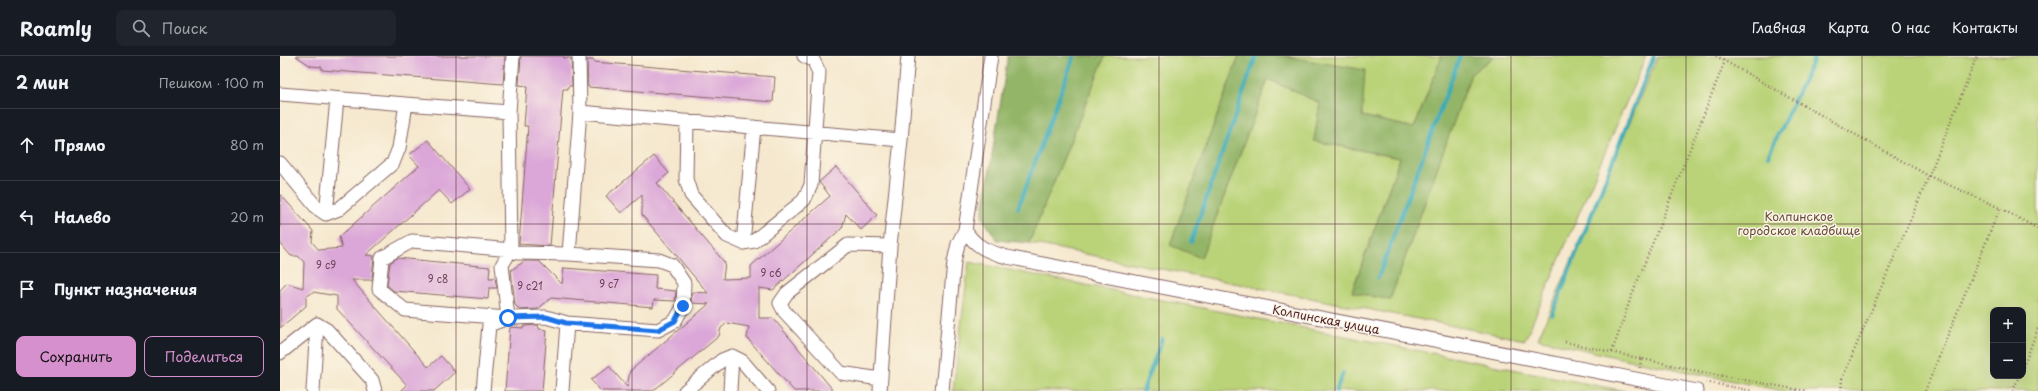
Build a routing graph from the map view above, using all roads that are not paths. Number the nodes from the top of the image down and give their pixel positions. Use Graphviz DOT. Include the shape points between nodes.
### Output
graph roads {
  1 [pos="513,56"];
  2 [pos="579,56"];
  3 [pos="804,56"];
  4 [pos="908,56"];
  5 [pos="991,56"];
  6 [pos="280,94"];
  7 [pos="337,99"];
  8 [pos="406,104"];
  9 [pos="509,112"];
  10 [pos="580,112"];
  11 [pos="687,121"];
  12 [pos="754,127"];
  13 [pos="816,132"];
  14 [pos="902,140"];
  15 [pos="280,163"];
  16 [pos="326,214"];
  17 [pos="965,230"];
  18 [pos="743,243"];
  19 [pos="890,246"];
  20 [pos="511,250"];
  21 [pos="569,254"];
  22 [pos="508,318"];
  23 [pos="566,323"];
  24 [pos="318,324"];
  25 [pos="280,353"];
  26 [pos="732,356"];
  27 [pos="880,385"];
  28 [pos="313,391"];
  29 [pos="375,391"];
  30 [pos="483,391"];
  31 [pos="562,391"];
  32 [pos="685,391"];
  33 [pos="730,391"];
  34 [pos="768,391"];
  35 [pos="942,391"];
  36 [pos="1697,391"];
  1 -- 9 [label="street"];
  2 -- 10 [label="street"];
  3 -- 13 [label="street" via="813,60 819,72"];
  4 -- 14 [label="street"];
  5 -- 17 [label="street"];
  6 -- 7 [label="street"];
  7 -- 8 [label="street"];
  7 -- 16 [label="street"];
  8 -- 9 [label="street"];
  8 -- 16 [label="street" via="399,148 393,163 339,209"];
  9 -- 20 [label="street"];
  10 -- 11 [label="street"];
  10 -- 21 [label="street"];
  11 -- 12 [label="street"];
  11 -- 18 [label="street" via="686,179 691,194 727,236"];
  12 -- 13 [label="street"];
  12 -- 18 [label="street"];
  13 -- 14 [label="street"];
  13 -- 18 [label="street" via="812,185 804,200 754,240"];
  14 -- 19 [label="street"];
  15 -- 16 [label="street" via="317,208"];
  17 -- 35 [label="street" via="958,244 954,262"];
  17 -- 36 [label="street, Колпинская улица" via="977,245 1007,257"];
  19 -- 27 [label="street"];
  19 -- 27 [label="street" via="848,245 786,293 780,303 784,311 842,372"];
  20 -- 21 [label="street" via="518,253"];
  20 -- 22 [label="street" via="502,265"];
  20 -- 22 [label="street" via="412,241 382,258 379,289 406,310"];
  21 -- 23 [label="street" via="659,260 672,265 684,283 683,306 675,321 658,330"];
  22 -- 23 [label="street" via="546,317"];
  22 -- 30 [label="street" via="489,325"];
  23 -- 31 [label="street"];
  24 -- 25 [label="street"];
  24 -- 28 [label="street"];
  24 -- 29 [label="street" via="327,330 372,380"];
  26 -- 32 [label="street" via="722,360"];
  26 -- 33 [label="street"];
  26 -- 34 [label="street" via="742,361"];
}
